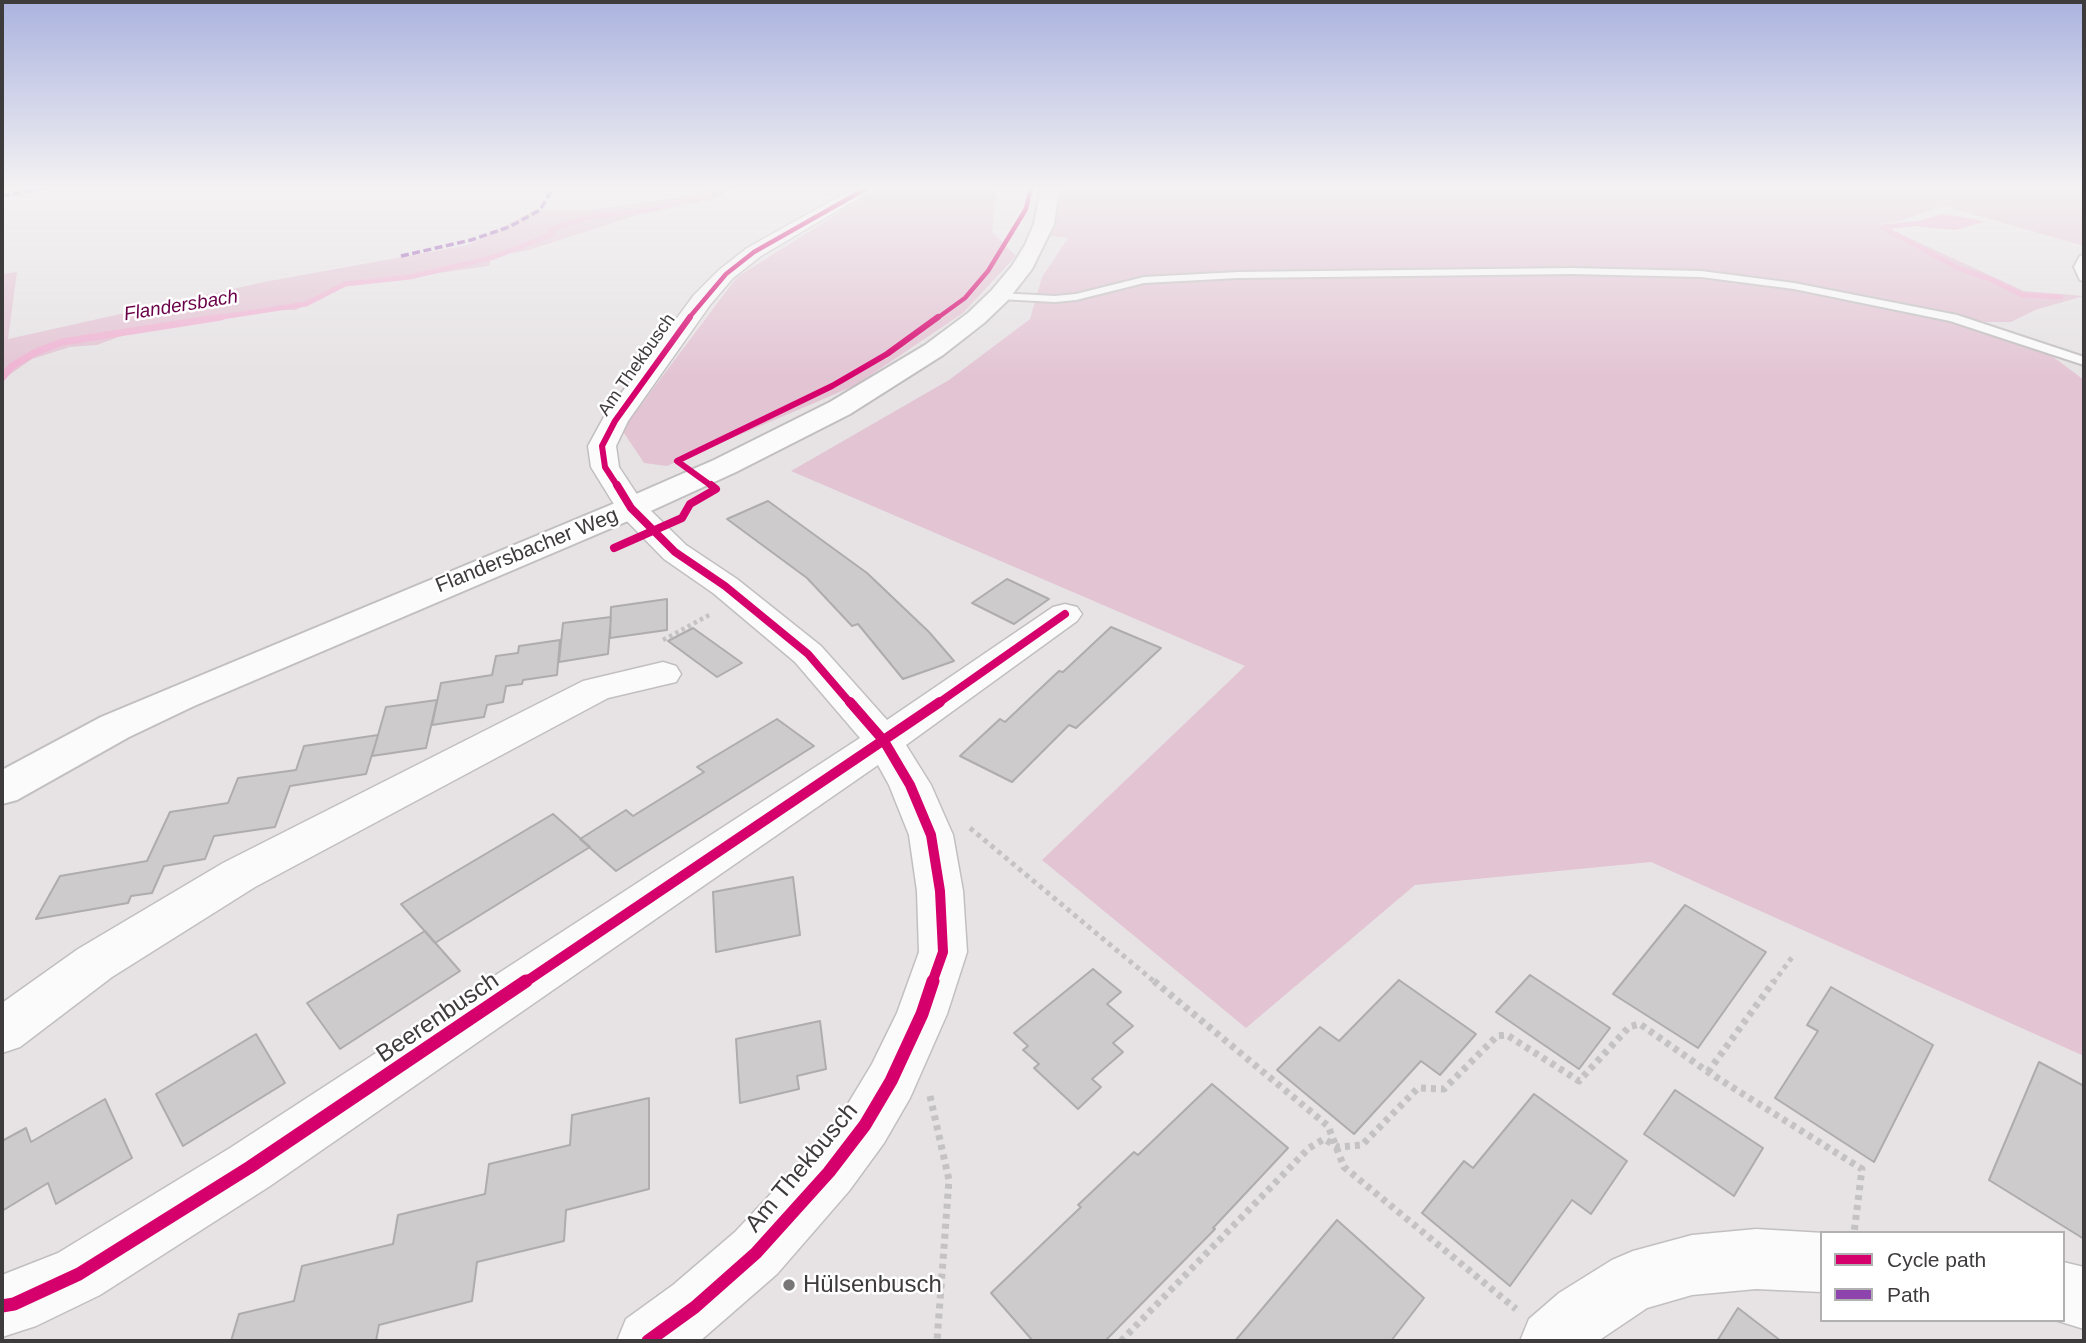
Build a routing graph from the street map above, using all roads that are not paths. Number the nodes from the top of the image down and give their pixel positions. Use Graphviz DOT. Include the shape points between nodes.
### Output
graph roads {
  1 [pos="756,251"];
  2 [pos="1032,251"];
  3 [pos="2084,258"];
  4 [pos="2084,278"];
  5 [pos="999,296"];
  6 [pos="2084,361"];
  7 [pos="631,508"];
  8 [pos="1065,614"];
  9 [pos="663,657"];
  10 [pos="884,741"];
  11 [pos="2,789"];
  12 [pos="2,1031"];
  13 [pos="1820,1262"];
  14 [pos="2065,1293"];
  15 [pos="2084,1298"];
  16 [pos="2,1306"];
  17 [pos="1535,1327"];
  18 [pos="648,1341"];
  1 -- 7 [label="street, Am Thekbusch" via="702,300 601,446 605,467"];
  2 -- 5 [label="main road, Flandersbacher Weg"];
  3 -- 4 [label="lane" via="2079,267"];
  5 -- 6 [label="lane" via="1055,299 1144,280 1238,275 1701,274 1794,286 1953,318"];
  5 -- 7 [label="main road, Flandersbacher Weg" via="934,350 876,388 725,466"];
  7 -- 10 [label="street, Am Thekbusch" via="676,552 808,654"];
  7 -- 11 [label="main road, Flandersbacher Weg" via="180,696"];
  8 -- 10 [label="street"];
  9 -- 12 [label="street" via="239,875 95,963"];
  10 -- 16 [label="street, Beerenbusch" via="238,1174 79,1274"];
  10 -- 18 [label="street, Am Thekbusch" via="911,785 931,835 940,891 943,952 922,1014 885,1092 829,1172 755,1253 695,1307"];
  13 -- 17 [label="street" via="1756,1259 1692,1265 1633,1281 1581,1315"];
  14 -- 15 [label="street"];
}
